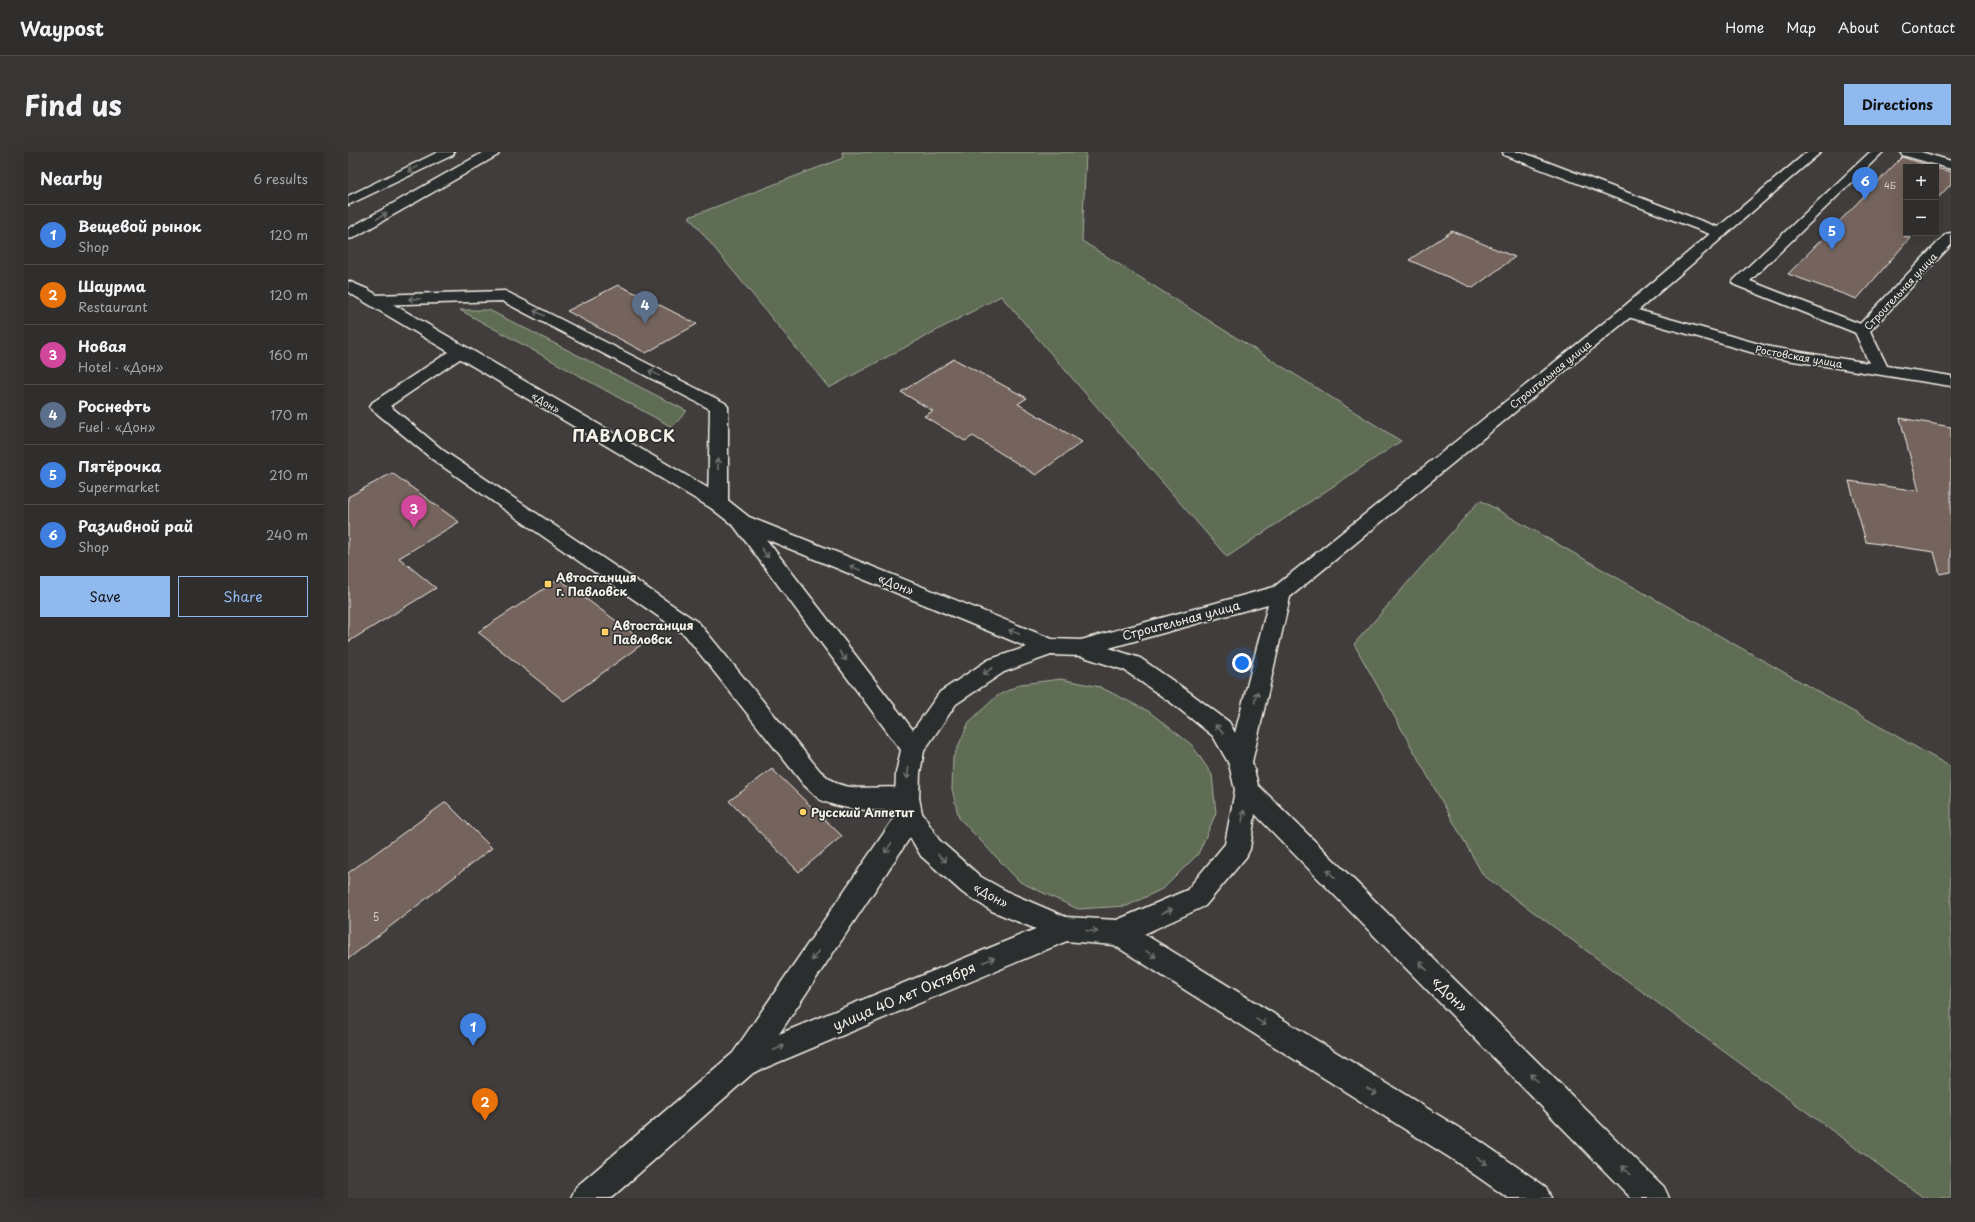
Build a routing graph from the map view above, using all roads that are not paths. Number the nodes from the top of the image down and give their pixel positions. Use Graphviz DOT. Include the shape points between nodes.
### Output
graph roads {
  1 [pos="448,152"];
  2 [pos="493,152"];
  3 [pos="1509,152"];
  4 [pos="1815,152"];
  5 [pos="1877,152"];
  6 [pos="1907,152"];
  7 [pos="1951,165"];
  8 [pos="348,201"];
  9 [pos="1720,233"];
  10 [pos="348,236"];
  11 [pos="1951,237"];
  12 [pos="348,286"];
  13 [pos="374,300"];
  14 [pos="1626,312"];
  15 [pos="1862,330"];
  16 [pos="461,351"];
  17 [pos="1881,370"];
  18 [pos="1951,381"];
  19 [pos="718,503"];
  20 [pos="741,522"];
  21 [pos="1281,593"];
  22 [pos="1050,647"];
  23 [pos="1081,648"];
  24 [pos="913,748"];
  25 [pos="1240,762"];
  26 [pos="1247,790"];
  27 [pos="908,807"];
  28 [pos="1065,929"];
  29 [pos="1118,933"];
  30 [pos="743,1063"];
  31 [pos="587,1198"];
  32 [pos="1535,1198"];
  33 [pos="1653,1198"];
  1 -- 8 [label="main road, one-way"];
  10 -- 2 [label="main road, one-way"];
  3 -- 9 [label="main road"];
  4 -- 9 [label="main road, Строительная улица"];
  5 -- 15 [label="main road" via="1740,282"];
  6 -- 7 [label="main road"];
  9 -- 14 [label="main road, Строительная улица"];
  11 -- 15 [label="main road, Строительная улица"];
  12 -- 13 [label="main road, «Дон»"];
  13 -- 16 [label="main road, «Дон»"];
  19 -- 13 [label="main road, one-way" via="719,407 505,296"];
  14 -- 17 [label="main road, Ростовская улица" via="1768,352"];
  14 -- 21 [label="main road, Строительная улица"];
  15 -- 17 [label="main road, Строительная улица"];
  16 -- 19 [label="main road, «Дон»"];
  16 -- 27 [label="main road" via="379,406 438,455 692,629 812,778 830,793"];
  17 -- 18 [label="main road, Ростовская улица"];
  19 -- 20 [label="main road, «Дон»"];
  22 -- 20 [label="main road, «Дон», one-way"];
  20 -- 24 [label="main road, «Дон», one-way"];
  21 -- 23 [label="main road, Строительная улица"];
  25 -- 21 [label="main road, one-way"];
  22 -- 23 [label="main road, «Дон»"];
  22 -- 24 [label="main road, «Дон», one-way" via="996,666 948,698"];
  25 -- 23 [label="main road, «Дон», one-way" via="1221,729 1175,694 1132,664"];
  24 -- 27 [label="main road, «Дон», one-way" via="908,773"];
  25 -- 26 [label="main road, «Дон»"];
  29 -- 26 [label="main road, «Дон», one-way" via="1196,898 1238,850"];
  33 -- 26 [label="main road, «Дон», one-way"];
  27 -- 28 [label="main road, «Дон», one-way" via="930,848 972,885 1001,902"];
  27 -- 30 [label="main road, улица 40 лет Октября, one-way"];
  28 -- 29 [label="main road, «Дон», one-way"];
  30 -- 28 [label="main road, улица 40 лет Октября, one-way"];
  29 -- 32 [label="main road, «Дон», one-way" via="1466,1150"];
  30 -- 31 [label="main road, улица 40 лет Октября"];
}
